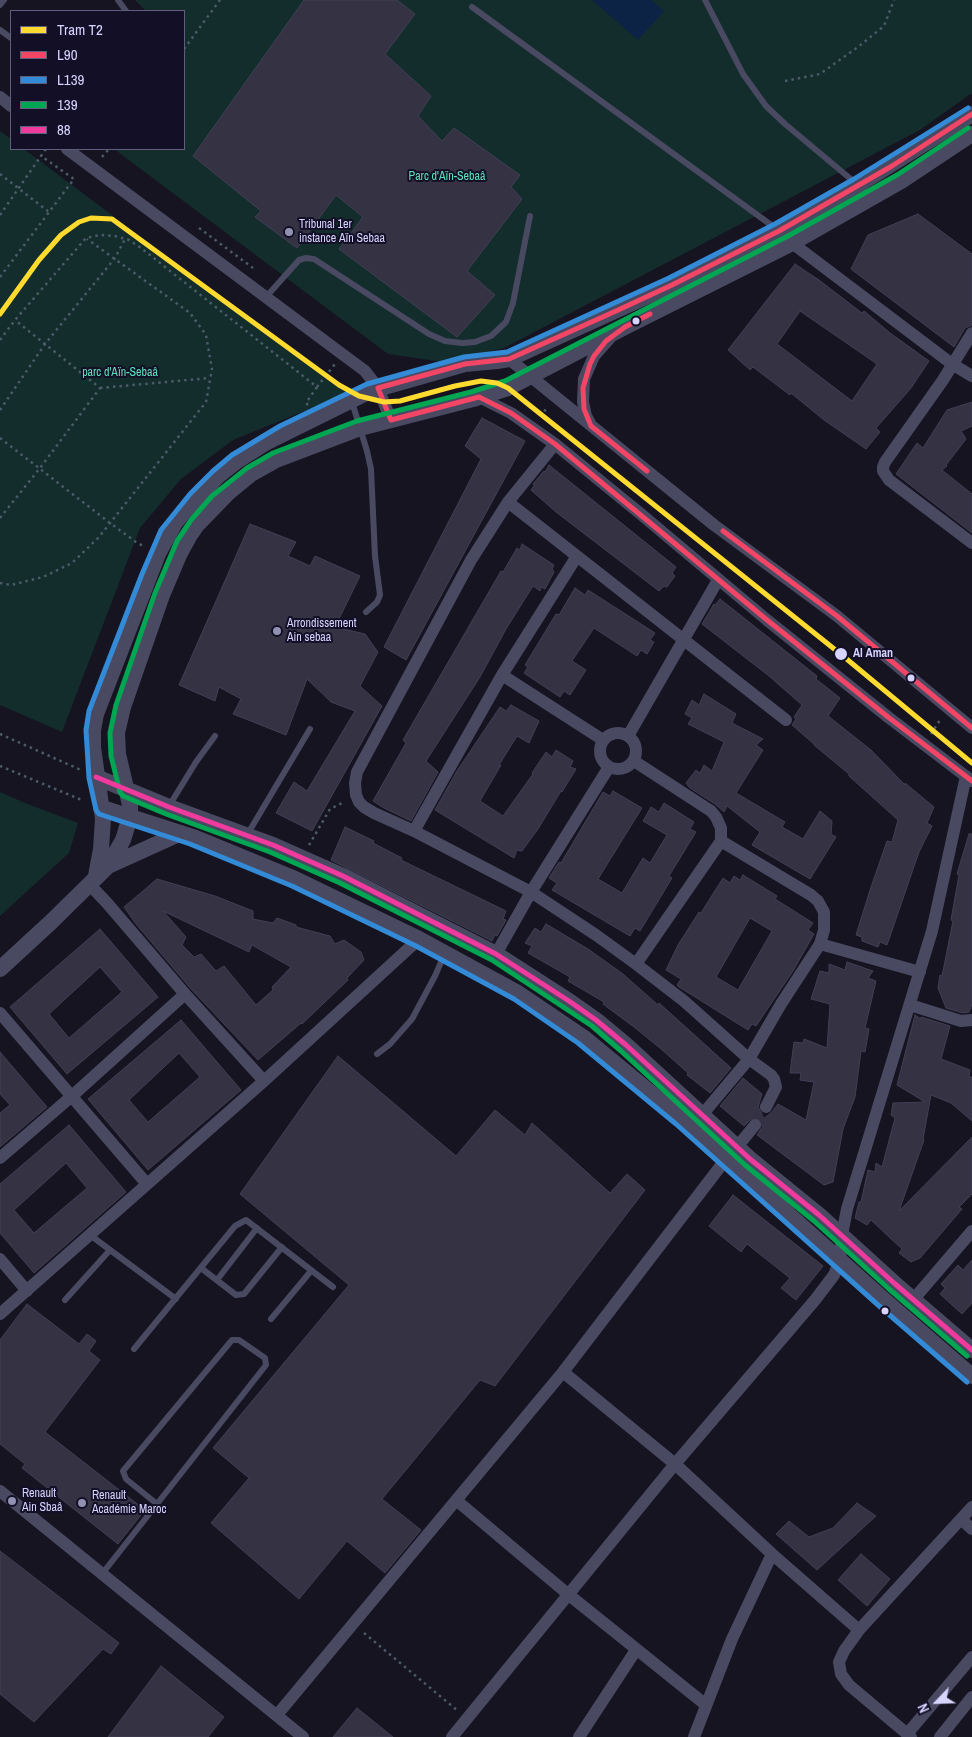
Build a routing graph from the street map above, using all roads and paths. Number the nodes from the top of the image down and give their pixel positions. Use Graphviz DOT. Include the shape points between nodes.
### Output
graph roads {
  1 [pos="4,0"];
  2 [pos="220,0"];
  3 [pos="705,0"];
  4 [pos="894,0"];
  5 [pos="0,5"];
  6 [pos="472,7"];
  7 [pos="185,48"];
  8 [pos="785,81"];
  9 [pos="0,97"];
  10 [pos="10,105"];
  11 [pos="972,114"];
  12 [pos="972,134"];
  13 [pos="45,150"];
  14 [pos="68,150"];
  15 [pos="108,150"];
  16 [pos="96,153"];
  17 [pos="41,156"];
  18 [pos="0,174"];
  19 [pos="858,186"];
  20 [pos="19,189"];
  21 [pos="872,197"];
  22 [pos="49,212"];
  23 [pos="0,214"];
  24 [pos="530,216"];
  25 [pos="195,225"];
  26 [pos="779,230"];
  27 [pos="86,238"];
  28 [pos="125,239"];
  29 [pos="792,243"];
  30 [pos="114,258"];
  31 [pos="255,270"];
  32 [pos="0,277"];
  33 [pos="266,298"];
  34 [pos="15,320"];
  35 [pos="624,327"];
  36 [pos="972,333"];
  37 [pos="0,340"];
  38 [pos="45,344"];
  39 [pos="343,354"];
  40 [pos="509,359"];
  41 [pos="952,364"];
  42 [pos="532,376"];
  43 [pos="972,376"];
  44 [pos="211,378"];
  45 [pos="100,388"];
  46 [pos="378,388"];
  47 [pos="556,395"];
  48 [pos="479,397"];
  49 [pos="351,400"];
  50 [pos="0,410"];
  51 [pos="391,420"];
  52 [pos="591,426"];
  53 [pos="360,428"];
  54 [pos="532,428"];
  55 [pos="0,438"];
  56 [pos="555,444"];
  57 [pos="40,468"];
  58 [pos="508,502"];
  59 [pos="0,518"];
  60 [pos="110,523"];
  61 [pos="972,543"];
  62 [pos="158,554"];
  63 [pos="577,556"];
  64 [pos="718,580"];
  65 [pos="0,583"];
  66 [pos="366,612"];
  67 [pos="683,640"];
  68 [pos="502,675"];
  69 [pos="948,708"];
  70 [pos="786,720"];
  71 [pos="972,728"];
  72 [pos="310,729"];
  73 [pos="0,734"];
  74 [pos="215,736"];
  75 [pos="628,736"];
  76 [pos="603,740"];
  77 [pos="925,744"];
  78 [pos="634,761"];
  79 [pos="0,766"];
  80 [pos="609,767"];
  81 [pos="96,777"];
  82 [pos="969,778"];
  83 [pos="127,790"];
  84 [pos="356,795"];
  85 [pos="169,807"];
  86 [pos="103,808"];
  87 [pos="130,817"];
  88 [pos="414,831"];
  89 [pos="181,833"];
  90 [pos="247,835"];
  91 [pos="721,841"];
  92 [pos="301,857"];
  93 [pos="98,875"];
  94 [pos="531,892"];
  95 [pos="420,939"];
  96 [pos="820,944"];
  97 [pos="445,953"];
  98 [pos="496,954"];
  99 [pos="636,964"];
  100 [pos="0,969"];
  101 [pos="920,972"];
  102 [pos="186,994"];
  103 [pos="910,1005"];
  104 [pos="0,1013"];
  105 [pos="972,1020"];
  106 [pos="377,1054"];
  107 [pos="749,1059"];
  108 [pos="264,1082"];
  109 [pos="72,1096"];
  110 [pos="766,1107"];
  111 [pos="702,1114"];
  112 [pos="755,1125"];
  113 [pos="732,1153"];
  114 [pos="0,1158"];
  115 [pos="148,1184"];
  116 [pos="257,1228"];
  117 [pos="972,1231"];
  118 [pos="90,1235"];
  119 [pos="842,1235"];
  120 [pos="282,1247"];
  121 [pos="110,1250"];
  122 [pos="0,1259"];
  123 [pos="840,1260"];
  124 [pos="201,1268"];
  125 [pos="312,1270"];
  126 [pos="217,1280"];
  127 [pos="333,1287"];
  128 [pos="27,1291"];
  129 [pos="176,1299"];
  130 [pos="65,1300"];
  131 [pos="913,1300"];
  132 [pos="0,1314"];
  133 [pos="271,1319"];
  134 [pos="134,1349"];
  135 [pos="972,1350"];
  136 [pos="563,1372"];
  137 [pos="972,1376"];
  138 [pos="675,1464"];
  139 [pos="0,1491"];
  140 [pos="456,1500"];
  141 [pos="157,1504"];
  142 [pos="972,1507"];
  143 [pos="961,1519"];
  144 [pos="972,1529"];
  145 [pos="772,1554"];
  146 [pos="102,1574"];
  147 [pos="569,1595"];
  148 [pos="352,1624"];
  149 [pos="859,1630"];
  150 [pos="636,1650"];
  151 [pos="972,1657"];
  152 [pos="972,1697"];
  153 [pos="706,1705"];
  154 [pos="277,1715"];
  155 [pos="467,1718"];
  156 [pos="909,1736"];
  157 [pos="303,1737"];
  158 [pos="452,1737"];
  159 [pos="579,1737"];
  160 [pos="694,1737"];
  161 [pos="940,1737"];
  1 -- 5 [label="lane"];
  2 -- 7 [label="path"];
  3 -- 19 [label="lane" via="743,74 766,106"];
  4 -- 8 [label="path" via="884,26 858,48 820,74"];
  6 -- 26 [label="lane"];
  9 -- 10 [label="street"];
  11 -- 19 [label="street"];
  12 -- 21 [label="street"];
  13 -- 17 [label="path"];
  14 -- 33 [label="street"];
  15 -- 16 [label="path" via="102,157"];
  17 -- 20 [label="path"];
  17 -- 22 [label="path" via="74,180"];
  18 -- 20 [label="path"];
  19 -- 21 [label="lane"];
  19 -- 26 [label="street"];
  20 -- 22 [label="path"];
  20 -- 23 [label="path"];
  21 -- 29 [label="street"];
  22 -- 32 [label="path"];
  24 -- 33 [label="lane" via="513,303 506,322 491,336 475,342 445,341 429,334 314,260 306,258 299,260"];
  25 -- 31 [label="path"];
  26 -- 29 [label="street"];
  26 -- 40 [label="street" via="672,285"];
  27 -- 28 [label="path" via="100,235"];
  27 -- 30 [label="path"];
  27 -- 34 [label="path"];
  28 -- 30 [label="path"];
  28 -- 39 [label="path" via="141,248 317,388"];
  29 -- 35 [label="street"];
  29 -- 41 [label="street"];
  30 -- 38 [label="path"];
  30 -- 44 [label="path" via="190,313 206,335"];
  33 -- 39 [label="street"];
  34 -- 37 [label="path"];
  34 -- 38 [label="path"];
  35 -- 42 [label="street"];
  35 -- 52 [label="street" via="598,350 587,372 583,402"];
  36 -- 41 [label="street"];
  38 -- 45 [label="path"];
  38 -- 50 [label="path"];
  39 -- 46 [label="street" via="365,371"];
  40 -- 42 [label="street"];
  40 -- 46 [label="street" via="465,364"];
  41 -- 43 [label="street"];
  41 -- 61 [label="street" via="885,462 883,471 889,480"];
  42 -- 47 [label="street"];
  42 -- 48 [label="street"];
  44 -- 45 [label="path"];
  44 -- 60 [label="path" via="206,402"];
  45 -- 57 [label="path"];
  46 -- 49 [label="street"];
  46 -- 51 [label="street"];
  47 -- 52 [label="street"];
  47 -- 54 [label="path"];
  48 -- 51 [label="street"];
  48 -- 54 [label="street"];
  49 -- 53 [label="lane"];
  49 -- 62 [label="street" via="267,442 227,469 183,513"];
  51 -- 53 [label="street"];
  52 -- 69 [label="street" via="714,525 837,616"];
  53 -- 66 [label="lane" via="371,469 380,595 378,602"];
  53 -- 83 [label="street" via="284,457 251,474 218,501 190,535 162,595 123,707 117,733 118,754"];
  54 -- 56 [label="street"];
  55 -- 57 [label="path"];
  56 -- 58 [label="street"];
  56 -- 64 [label="street"];
  57 -- 59 [label="path"];
  57 -- 60 [label="path"];
  58 -- 63 [label="street"];
  58 -- 84 [label="street" via="471,560 357,772"];
  60 -- 62 [label="path"];
  60 -- 65 [label="path" via="72,563 43,578 11,585"];
  62 -- 81 [label="street" via="96,714 93,730"];
  63 -- 67 [label="street"];
  63 -- 68 [label="street"];
  64 -- 67 [label="street"];
  64 -- 77 [label="street"];
  67 -- 70 [label="street"];
  67 -- 75 [label="street"];
  68 -- 76 [label="street"];
  68 -- 88 [label="street"];
  69 -- 71 [label="street"];
  69 -- 77 [label="path"];
  72 -- 90 [label="lane"];
  73 -- 81 [label="path"];
  74 -- 85 [label="lane"];
  75 -- 76 [label="street" via="618,732"];
  75 -- 78 [label="street" via="636,744"];
  76 -- 80 [label="street" via="600,755"];
  77 -- 82 [label="street"];
  78 -- 80 [label="street" via="623,769"];
  78 -- 91 [label="street" via="711,811 721,828"];
  79 -- 86 [label="path"];
  80 -- 94 [label="street"];
  81 -- 83 [label="street"];
  81 -- 86 [label="street"];
  82 -- 101 [label="street"];
  83 -- 85 [label="street"];
  83 -- 87 [label="street"];
  84 -- 88 [label="street" via="364,808"];
  84 -- 92 [label="path" via="330,809"];
  85 -- 90 [label="street"];
  86 -- 87 [label="street"];
  86 -- 93 [label="street"];
  87 -- 89 [label="street"];
  87 -- 93 [label="street" via="123,840"];
  88 -- 94 [label="street"];
  89 -- 93 [label="street"];
  89 -- 95 [label="street" via="295,879"];
  90 -- 92 [label="street"];
  91 -- 96 [label="street" via="818,900 824,912"];
  91 -- 99 [label="street"];
  92 -- 98 [label="street"];
  93 -- 100 [label="street"];
  93 -- 102 [label="street" via="107,903"];
  94 -- 98 [label="street"];
  94 -- 99 [label="street"];
  95 -- 97 [label="street"];
  95 -- 108 [label="street"];
  96 -- 101 [label="street"];
  96 -- 107 [label="street"];
  97 -- 106 [label="lane" via="412,1020"];
  97 -- 113 [label="street" via="518,994 583,1037 681,1118"];
  98 -- 111 [label="street" via="596,1020"];
  99 -- 107 [label="street" via="684,1001"];
  101 -- 103 [label="street"];
  102 -- 108 [label="street"];
  102 -- 109 [label="street"];
  103 -- 105 [label="street" via="961,1021"];
  103 -- 119 [label="street"];
  104 -- 109 [label="street"];
  107 -- 110 [label="street" via="774,1079 776,1086"];
  107 -- 111 [label="street"];
  108 -- 115 [label="street"];
  109 -- 114 [label="street"];
  109 -- 115 [label="street"];
  111 -- 113 [label="street"];
  112 -- 113 [label="street"];
  113 -- 119 [label="street"];
  113 -- 123 [label="street"];
  113 -- 136 [label="street"];
  115 -- 118 [label="street"];
  116 -- 120 [label="lane"];
  116 -- 124 [label="lane" via="246,1220 235,1226"];
  116 -- 126 [label="lane"];
  117 -- 131 [label="street"];
  118 -- 121 [label="lane"];
  118 -- 128 [label="street"];
  119 -- 123 [label="street"];
  119 -- 131 [label="street"];
  120 -- 125 [label="lane"];
  120 -- 126 [label="lane" via="244,1294 236,1295"];
  121 -- 129 [label="lane"];
  121 -- 130 [label="lane"];
  122 -- 128 [label="street"];
  123 -- 137 [label="street"];
  123 -- 138 [label="street" via="826,1287"];
  124 -- 126 [label="lane"];
  124 -- 129 [label="lane"];
  125 -- 127 [label="lane"];
  125 -- 133 [label="lane"];
  128 -- 132 [label="street"];
  129 -- 134 [label="lane"];
  131 -- 135 [label="street"];
  136 -- 138 [label="street"];
  136 -- 140 [label="street"];
  138 -- 145 [label="street"];
  138 -- 147 [label="street"];
  139 -- 146 [label="street"];
  140 -- 147 [label="street"];
  140 -- 148 [label="street"];
  141 -- 141 [label="lane" via="126,1479 123,1471 232,1340 238,1340 265,1358 266,1365"];
  141 -- 146 [label="lane"];
  142 -- 143 [label="street"];
  143 -- 144 [label="street"];
  143 -- 149 [label="street"];
  145 -- 149 [label="street"];
  145 -- 153 [label="street" via="732,1639"];
  146 -- 154 [label="street"];
  147 -- 150 [label="street"];
  147 -- 155 [label="street"];
  148 -- 154 [label="street"];
  148 -- 155 [label="path"];
  149 -- 156 [label="street" via="840,1657 838,1666 841,1674 849,1685"];
  150 -- 153 [label="street"];
  150 -- 159 [label="street"];
  151 -- 156 [label="street"];
  152 -- 161 [label="street"];
  153 -- 160 [label="street"];
  154 -- 157 [label="street"];
  155 -- 158 [label="street"];
}
